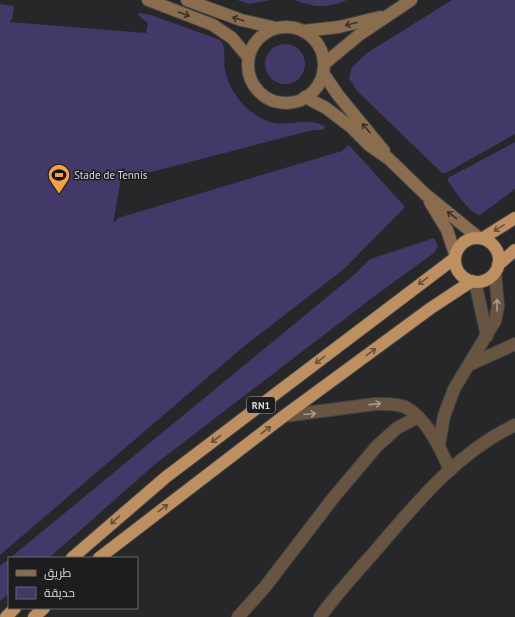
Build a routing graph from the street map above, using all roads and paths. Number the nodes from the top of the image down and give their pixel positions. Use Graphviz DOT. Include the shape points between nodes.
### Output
graph roads {
  1 [pos="148,0"];
  2 [pos="187,0"];
  3 [pos="411,0"];
  4 [pos="389,14"];
  5 [pos="276,28"];
  6 [pos="304,31"];
  7 [pos="248,57"];
  8 [pos="323,69"];
  9 [pos="306,97"];
  10 [pos="389,159"];
  11 [pos="425,194"];
  12 [pos="515,218"];
  13 [pos="481,238"];
  14 [pos="515,250"];
  15 [pos="455,256"];
  16 [pos="496,269"];
  17 [pos="473,281"];
  18 [pos="487,336"];
  19 [pos="515,344"];
  20 [pos="470,365"];
  21 [pos="284,416"];
  22 [pos="418,417"];
  23 [pos="515,425"];
  24 [pos="439,445"];
  25 [pos="450,470"];
  26 [pos="73,557"];
  27 [pos="100,557"];
  28 [pos="14,609"];
  29 [pos="43,609"];
  30 [pos="6,617"];
  31 [pos="34,617"];
  32 [pos="238,617"];
  33 [pos="320,617"];
  1 -- 7 [label="street, one-way" via="213,25 232,38"];
  5 -- 2 [label="street, one-way" via="236,18"];
  3 -- 4 [label="street"];
  4 -- 6 [label="street, one-way" via="339,27"];
  4 -- 8 [label="street" via="359,35"];
  5 -- 6 [label="street" via="290,27"];
  5 -- 7 [label="street" via="258,39"];
  6 -- 8 [label="street" via="320,48"];
  7 -- 9 [label="street" via="249,76 253,85 264,96 287,103"];
  8 -- 9 [label="street" via="317,87"];
  10 -- 8 [label="street, one-way" via="375,138 338,95"];
  9 -- 10 [label="street" via="326,108"];
  10 -- 11 [label="street"];
  13 -- 11 [label="street, one-way"];
  11 -- 15 [label="street" via="447,230"];
  12 -- 13 [label="highway, RN1, one-way"];
  13 -- 15 [label="highway, RN1" via="466,240 459,246"];
  13 -- 16 [label="highway" via="494,246 499,258"];
  14 -- 16 [label="highway, RN1"];
  15 -- 17 [label="highway" via="455,264 461,275"];
  15 -- 26 [label="highway, RN1, one-way" via="166,477"];
  16 -- 17 [label="highway, RN1" via="486,280"];
  18 -- 16 [label="street, one-way" via="498,313"];
  17 -- 18 [label="street"];
  21 -- 17 [label="highway, RN1, one-way" via="441,301"];
  18 -- 20 [label="street"];
  19 -- 20 [label="street"];
  20 -- 24 [label="street" via="448,402"];
  21 -- 22 [label="street, one-way" via="389,403 406,408"];
  27 -- 21 [label="highway, RN1, one-way"];
  22 -- 24 [label="street"];
  22 -- 32 [label="street" via="397,428 377,446 265,587"];
  23 -- 25 [label="street" via="479,446"];
  24 -- 25 [label="street"];
  25 -- 33 [label="street" via="399,523"];
  28 -- 30 [label="highway"];
  29 -- 31 [label="highway"];
}
